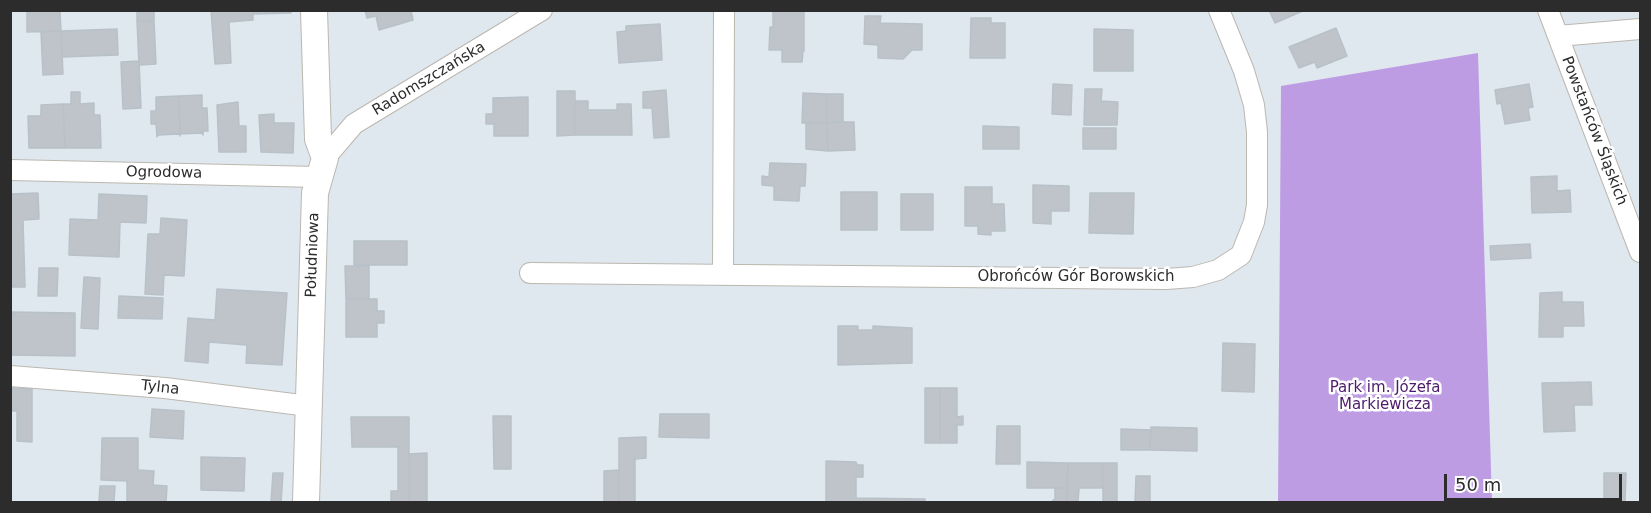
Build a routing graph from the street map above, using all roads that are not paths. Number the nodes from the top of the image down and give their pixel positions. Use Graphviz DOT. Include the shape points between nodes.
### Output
graph roads {
  1 [pos="314,10"];
  2 [pos="542,10"];
  3 [pos="724,10"];
  4 [pos="1219,10"];
  5 [pos="1548,10"];
  6 [pos="1641,29"];
  7 [pos="1558,36"];
  8 [pos="322,167"];
  9 [pos="10,170"];
  10 [pos="1641,252"];
  11 [pos="530,273"];
  12 [pos="723,275"];
  13 [pos="10,376"];
  14 [pos="309,406"];
  15 [pos="306,502"];
  1 -- 8 [label="street, Południowa"];
  2 -- 8 [label="street, Radomszczańska" via="354,124"];
  3 -- 12 [label="street"];
  4 -- 12 [label="street, Obrońców Gór Borowskich" via="1254,105 1257,205 1241,255 1218,270 1166,279"];
  5 -- 7 [label="street, Powstańców Śląskich"];
  6 -- 7 [label="street"];
  7 -- 10 [label="street, Powstańców Śląskich"];
  8 -- 9 [label="street, Ogrodowa"];
  8 -- 14 [label="street, Południowa" via="315,193"];
  11 -- 12 [label="street, Obrońców Gór Borowskich"];
  13 -- 14 [label="street, Tylna" via="165,388"];
  14 -- 15 [label="street, Południowa"];
}
